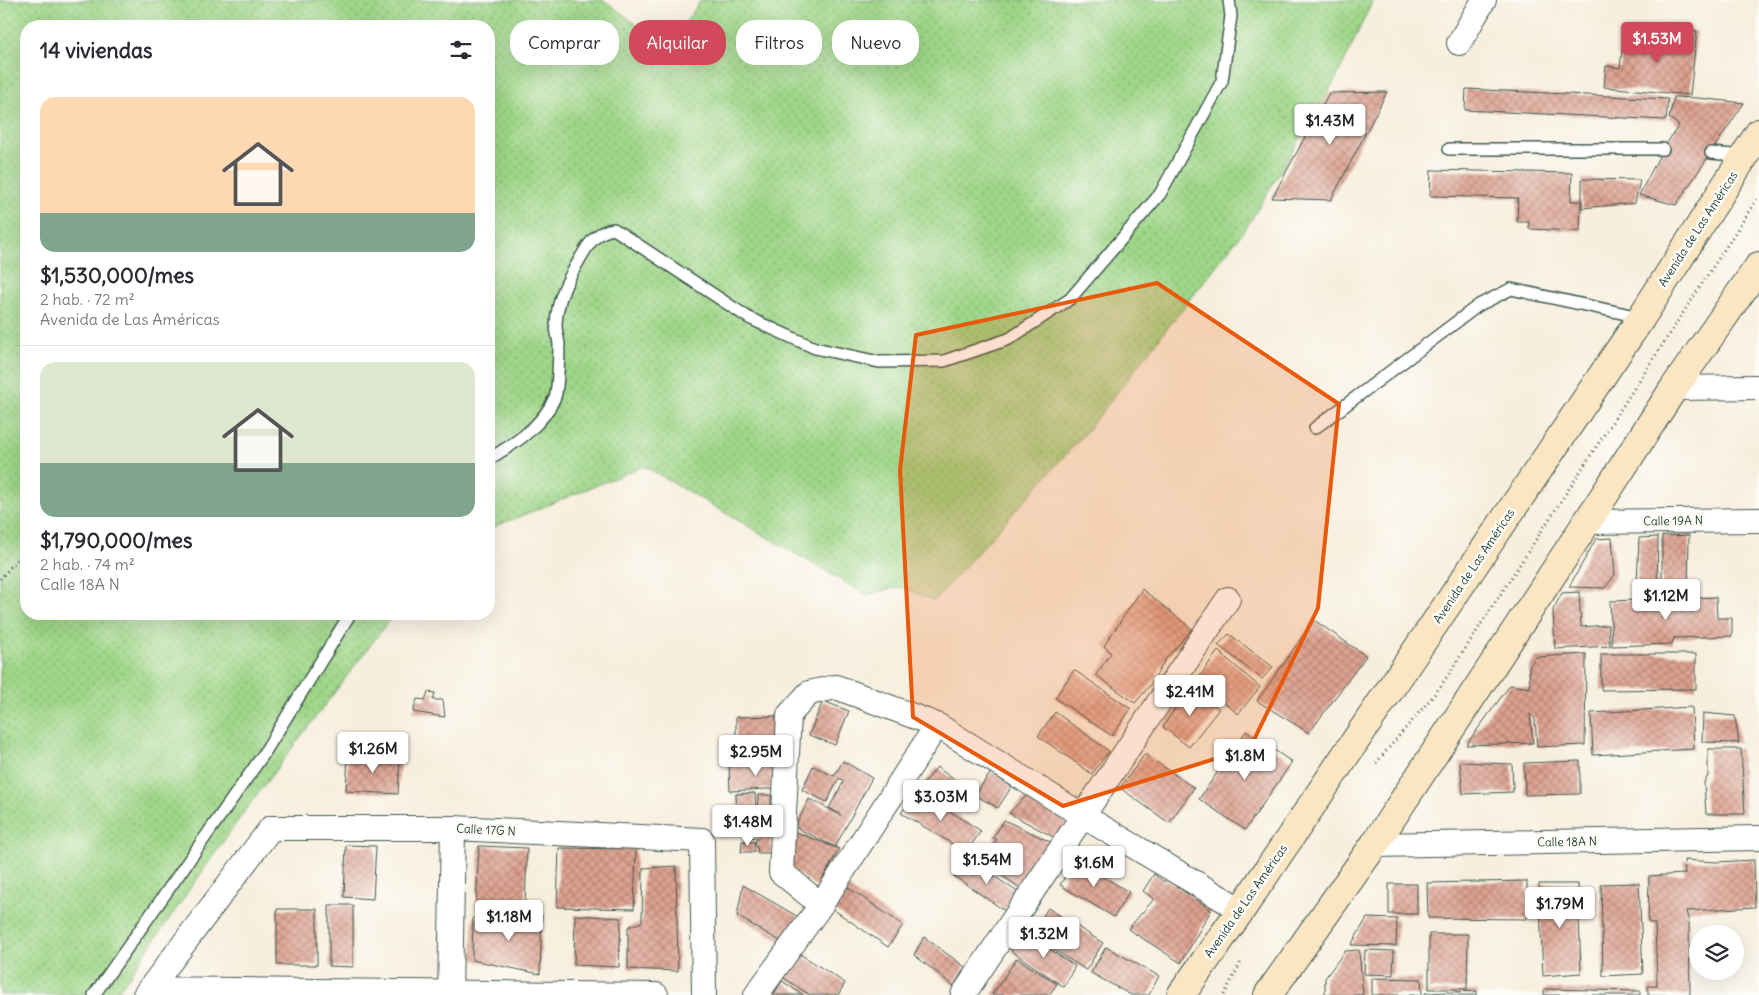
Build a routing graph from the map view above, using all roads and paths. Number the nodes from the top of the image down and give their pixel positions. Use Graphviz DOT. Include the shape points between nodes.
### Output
graph roads {
  1 [pos="1229,0"];
  2 [pos="1484,0"];
  3 [pos="1459,43"];
  4 [pos="1759,132"];
  5 [pos="1449,149"];
  6 [pos="1663,150"];
  7 [pos="1711,153"];
  8 [pos="1744,156"];
  9 [pos="1759,196"];
  10 [pos="1759,266"];
  11 [pos="1641,318"];
  12 [pos="1759,387"];
  13 [pos="1674,388"];
  14 [pos="1315,428"];
  15 [pos="495,455"];
  16 [pos="1759,520"];
  17 [pos="1588,522"];
  18 [pos="20,557"];
  19 [pos="0,579"];
  20 [pos="1228,599"];
  21 [pos="346,620"];
  22 [pos="937,725"];
  23 [pos="1374,765"];
  24 [pos="1082,816"];
  25 [pos="453,828"];
  26 [pos="1759,838"];
  27 [pos="1374,846"];
  28 [pos="821,905"];
  29 [pos="1241,910"];
  30 [pos="1245,954"];
  31 [pos="147,992"];
  32 [pos="450,994"];
  33 [pos="94,995"];
  34 [pos="656,995"];
  35 [pos="704,995"];
  36 [pos="756,995"];
  37 [pos="963,995"];
  38 [pos="1181,995"];
  39 [pos="1224,995"];
  40 [pos="1268,995"];
  1 -- 15 [label="lane" via="1231,16 1222,81 1160,194 1070,299 1009,339 944,362 879,362 815,348 749,318 614,229 605,230 590,242 565,284 558,307 555,396 536,426"];
  2 -- 3 [label="street"];
  4 -- 8 [label="main road, Avenida de Las Américas"];
  5 -- 6 [label="lane"];
  7 -- 8 [label="lane"];
  8 -- 11 [label="main road, Avenida de Las Américas"];
  9 -- 23 [label="path" via="1439,689"];
  10 -- 13 [label="main road"];
  11 -- 14 [label="lane" via="1511,289 1479,305"];
  11 -- 29 [label="main road, Avenida de Las Américas"];
  12 -- 13 [label="street"];
  13 -- 17 [label="main road"];
  16 -- 17 [label="street, Calle 19A N"];
  17 -- 27 [label="main road"];
  18 -- 19 [label="path"];
  20 -- 24 [label="street"];
  21 -- 33 [label="lane" via="262,754"];
  22 -- 24 [label="street"];
  22 -- 28 [label="street"];
  22 -- 28 [label="street" via="836,687 809,693 789,715 781,872"];
  24 -- 29 [label="street"];
  24 -- 37 [label="street"];
  25 -- 31 [label="street, Calle 17G N" via="271,828"];
  25 -- 32 [label="street"];
  25 -- 35 [label="street, Calle 17G N" via="702,840"];
  26 -- 27 [label="street, Calle 18A N"];
  27 -- 40 [label="main road"];
  28 -- 36 [label="street"];
  29 -- 38 [label="main road, Avenida de Las Américas"];
  30 -- 39 [label="path"];
  31 -- 32 [label="street"];
  32 -- 34 [label="street"];
}
